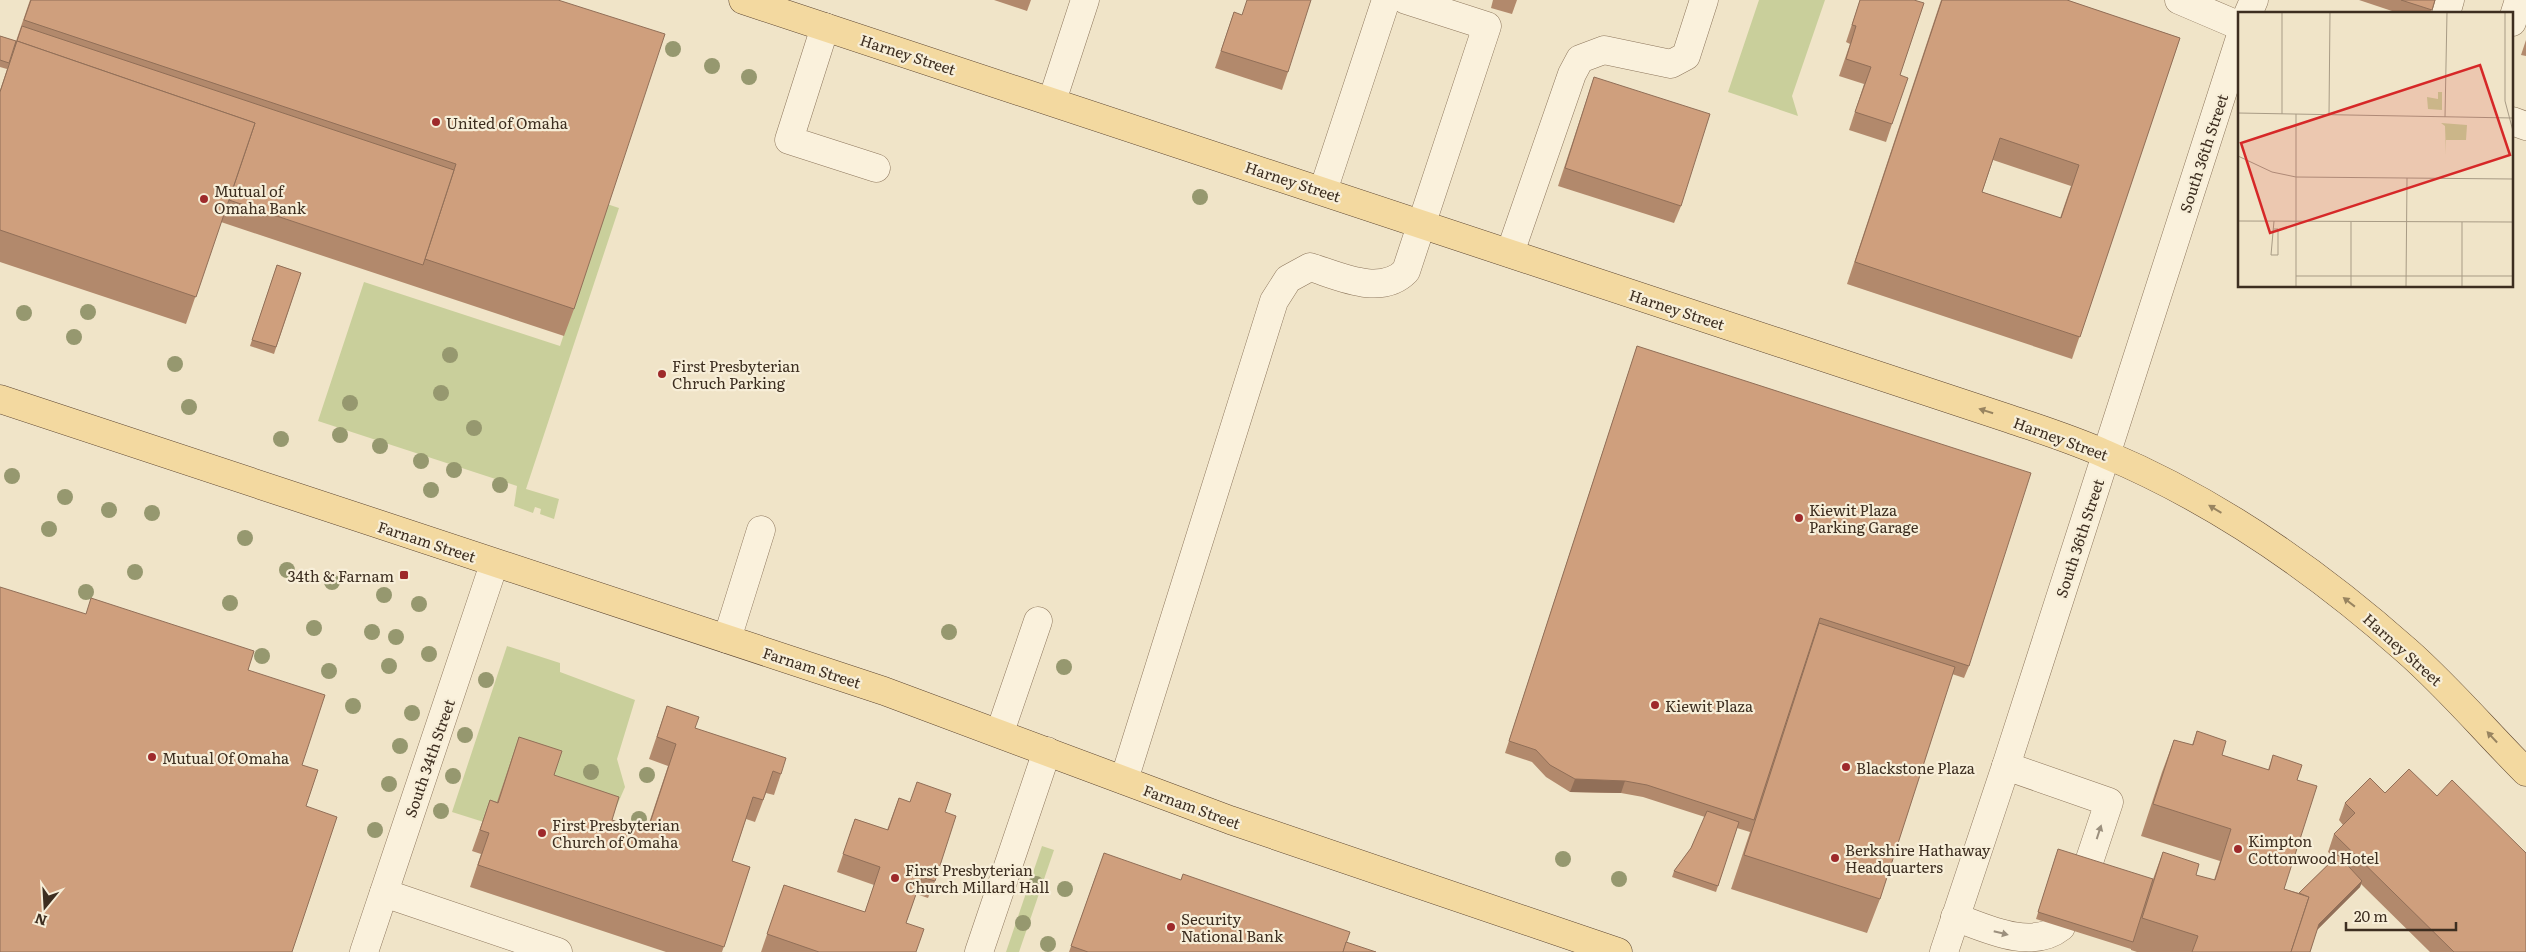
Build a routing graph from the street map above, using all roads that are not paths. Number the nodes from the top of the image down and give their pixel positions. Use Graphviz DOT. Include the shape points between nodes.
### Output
graph roads {
  1 [pos="742,0"];
  2 [pos="1085,0"];
  3 [pos="1386,0"];
  4 [pos="1406,0"];
  5 [pos="1704,0"];
  6 [pos="2179,0"];
  7 [pos="2254,0"];
  8 [pos="2520,0"];
  9 [pos="2249,12"];
  10 [pos="2514,16"];
  11 [pos="2238,25"];
  12 [pos="825,27"];
  13 [pos="2238,44"];
  14 [pos="1052,102"];
  15 [pos="2514,122"];
  16 [pos="2526,126"];
  17 [pos="876,168"];
  18 [pos="1323,191"];
  19 [pos="1422,224"];
  20 [pos="1510,253"];
  21 [pos="0,400"];
  22 [pos="2105,453"];
  23 [pos="761,530"];
  24 [pos="494,564"];
  25 [pos="1038,621"];
  26 [pos="728,639"];
  27 [pos="1000,732"];
  28 [pos="1047,751"];
  29 [pos="2006,766"];
  30 [pos="2526,772"];
  31 [pos="1124,780"];
  32 [pos="2089,862"];
  33 [pos="384,893"];
  34 [pos="1955,917"];
  35 [pos="2060,927"];
  36 [pos="1604,950"];
  37 [pos="364,952"];
  38 [pos="558,952"];
  39 [pos="979,952"];
  40 [pos="1944,952"];
  1 -- 12 [label="main road, Harney Street"];
  2 -- 14 [label="street"];
  3 -- 18 [label="street"];
  4 -- 19 [label="street" via="1487,26"];
  5 -- 20 [label="street" via="1686,56 1671,64 1604,50 1580,59"];
  6 -- 11 [label="street"];
  7 -- 9 [label="street"];
  8 -- 10 [label="street"];
  12 -- 14 [label="main road, Harney Street"];
  12 -- 17 [label="street" via="789,140"];
  13 -- 22 [label="street, South 36th Street"];
  14 -- 18 [label="main road, Harney Street"];
  15 -- 16 [label="street"];
  18 -- 19 [label="main road, Harney Street"];
  19 -- 20 [label="main road, Harney Street"];
  19 -- 31 [label="street" via="1406,272 1391,282 1378,284 1352,280 1310,268 1288,279 1274,302"];
  22 -- 20 [label="main road, Harney Street, one-way"];
  21 -- 24 [label="main road, Farnam Street"];
  22 -- 29 [label="street, South 36th Street"];
  30 -- 22 [label="main road, Harney Street, one-way" via="2446,687 2322,581 2206,504"];
  23 -- 26 [label="street"];
  24 -- 26 [label="main road, Farnam Street"];
  24 -- 33 [label="street, South 34th Street"];
  25 -- 27 [label="street"];
  26 -- 27 [label="main road, Farnam Street"];
  27 -- 28 [label="main road, Farnam Street"];
  28 -- 31 [label="main road, Farnam Street"];
  28 -- 39 [label="street"];
  32 -- 29 [label="street, one-way" via="2109,802"];
  29 -- 34 [label="street, South 36th Street"];
  31 -- 36 [label="main road, Farnam Street"];
  33 -- 37 [label="street, South 34th Street"];
  33 -- 38 [label="street"];
  34 -- 35 [label="street, one-way" via="2010,935 2043,936"];
  34 -- 40 [label="street, South 36th Street"];
}
